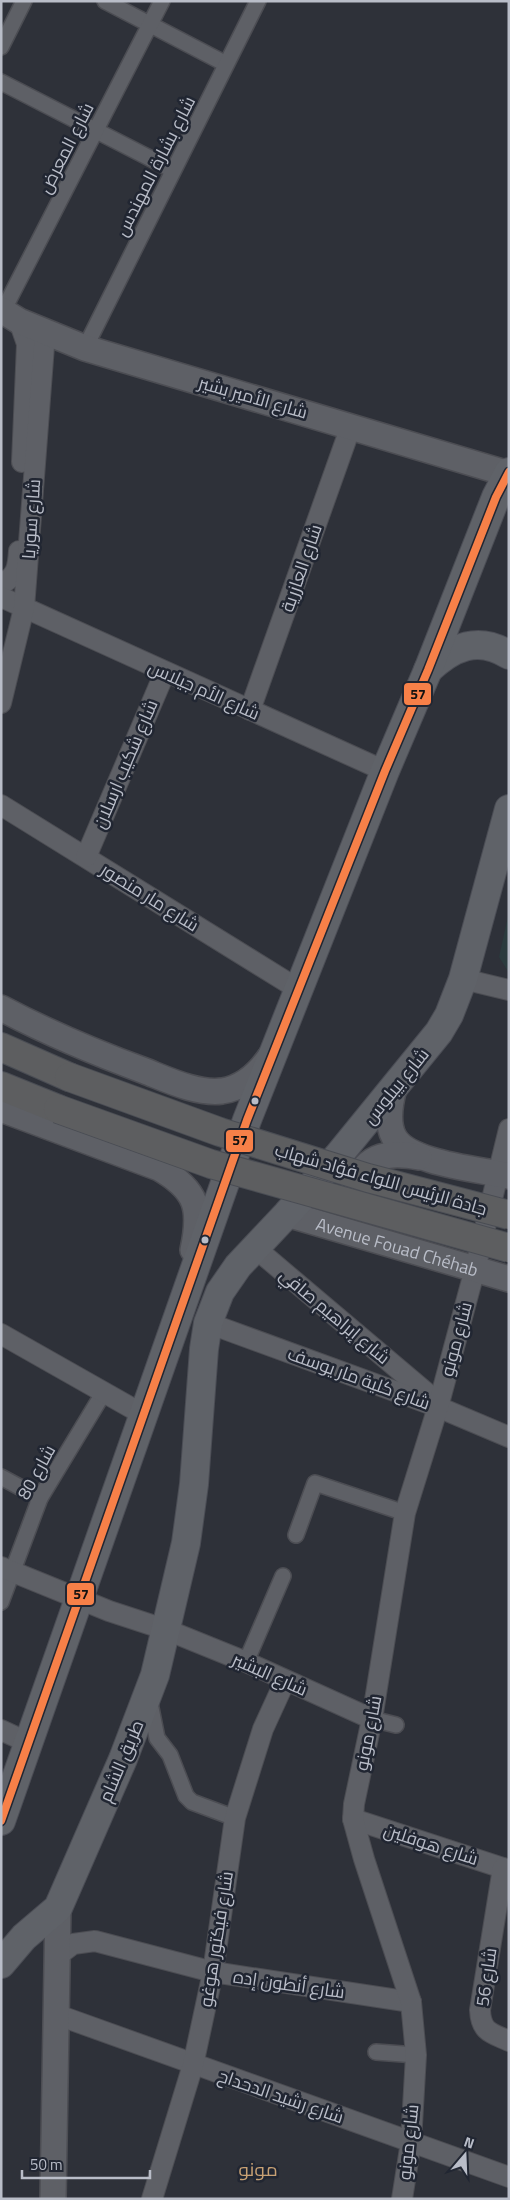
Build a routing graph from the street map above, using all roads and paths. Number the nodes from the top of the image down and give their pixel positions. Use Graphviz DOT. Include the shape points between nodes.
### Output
graph roads {
  1 [pos="24,1"];
  2 [pos="105,1"];
  3 [pos="162,1"];
  4 [pos="258,1"];
  5 [pos="150,25"];
  6 [pos="1,47"];
  7 [pos="226,64"];
  8 [pos="1,82"];
  9 [pos="96,130"];
  10 [pos="174,170"];
  11 [pos="8,314"];
  12 [pos="45,333"];
  13 [pos="85,348"];
  14 [pos="351,426"];
  15 [pos="508,473"];
  16 [pos="1,584"];
  17 [pos="1,597"];
  18 [pos="24,608"];
  19 [pos="509,655"];
  20 [pos="428,670"];
  21 [pos="165,672"];
  22 [pos="1,703"];
  23 [pos="250,710"];
  24 [pos="385,771"];
  25 [pos="1,805"];
  26 [pos="508,819"];
  27 [pos="86,857"];
  28 [pos="463,979"];
  29 [pos="298,989"];
  30 [pos="509,990"];
  31 [pos="1,1008"];
  32 [pos="1,1047"];
  33 [pos="272,1055"];
  34 [pos="129,1065"];
  35 [pos="1,1086"];
  36 [pos="394,1088"];
  37 [pos="1,1109"];
  38 [pos="509,1130"];
  39 [pos="97,1146"];
  40 [pos="422,1158"];
  41 [pos="503,1175"];
  42 [pos="287,1214"];
  43 [pos="509,1215"];
  44 [pos="387,1244"];
  45 [pos="254,1247"];
  46 [pos="509,1248"];
  47 [pos="475,1269"];
  48 [pos="509,1279"];
  49 [pos="181,1310"];
  50 [pos="208,1323"];
  51 [pos="1,1334"];
  52 [pos="104,1392"];
  53 [pos="439,1405"];
  54 [pos="144,1415"];
  55 [pos="509,1437"];
  56 [pos="1,1477"];
  57 [pos="40,1498"];
  58 [pos="405,1513"];
  59 [pos="296,1535"];
  60 [pos="6,1569"];
  61 [pos="283,1576"];
  62 [pos="80,1598"];
  63 [pos="1,1602"];
  64 [pos="167,1630"];
  65 [pos="246,1662"];
  66 [pos="285,1681"];
  67 [pos="148,1694"];
  68 [pos="372,1719"];
  69 [pos="396,1724"];
  70 [pos="1,1730"];
  71 [pos="28,1743"];
  72 [pos="235,1818"];
  73 [pos="353,1819"];
  74 [pos="1,1821"];
  75 [pos="506,1869"];
  76 [pos="58,1908"];
  77 [pos="56,1958"];
  78 [pos="1,1964"];
  79 [pos="213,1972"];
  80 [pos="411,2002"];
  81 [pos="55,2014"];
  82 [pos="509,2041"];
  83 [pos="376,2052"];
  84 [pos="416,2056"];
  85 [pos="193,2065"];
  86 [pos="411,2142"];
  87 [pos="508,2171"];
  88 [pos="53,2199"];
  89 [pos="152,2199"];
  90 [pos="402,2199"];
  1 -- 6 [label="street"];
  2 -- 5 [label="street"];
  3 -- 5 [label="street, شارع المعرض"];
  4 -- 7 [label="street, شارع بشارة المهندس"];
  5 -- 7 [label="street"];
  5 -- 9 [label="street, شارع المعرض"];
  7 -- 10 [label="street, شارع بشارة المهندس"];
  8 -- 9 [label="street"];
  9 -- 10 [label="street"];
  9 -- 11 [label="street, شارع المعرض"];
  10 -- 13 [label="street, شارع بشارة المهندس"];
  11 -- 12 [label="street, شارع الأمير بشير"];
  11 -- 16 [label="street, شارع سوريا" via="27,344 18,567 13,577"];
  12 -- 13 [label="street, شارع الأمير بشير"];
  12 -- 18 [label="street, شارع سوريا"];
  13 -- 14 [label="street, شارع الأمير بشير"];
  14 -- 15 [label="street, شارع الأمير بشير"];
  14 -- 23 [label="street, شارع العازرية"];
  15 -- 20 [label="main road"];
  17 -- 18 [label="street, شارع الأم جيلاس"];
  18 -- 21 [label="street, شارع الأم جيلاس"];
  18 -- 22 [label="street, شارع سوريا"];
  19 -- 20 [label="main road" via="485,646 467,646 448,653"];
  20 -- 24 [label="main road"];
  21 -- 23 [label="street, شارع الأم جيلاس"];
  21 -- 27 [label="street, شارع شكيب ارسلان"];
  23 -- 24 [label="street, شارع الأم جيلاس"];
  24 -- 29 [label="main road"];
  25 -- 27 [label="street, شارع مار منصور"];
  26 -- 28 [label="main road, شارع بيبلوس"];
  27 -- 29 [label="street, شارع مار منصور"];
  28 -- 30 [label="street"];
  28 -- 36 [label="main road, شارع بيبلوس" via="440,1032"];
  29 -- 33 [label="main road"];
  31 -- 34 [label="street"];
  32 -- 43 [label="highway, جادة الرئيس اللواء فؤاد شهاب, bridge" via="69,1077 220,1132 368,1178"];
  33 -- 34 [label="street" via="249,1080 222,1091 195,1088"];
  33 -- 49 [label="main road"];
  34 -- 39 [label="street" via="141,1091 138,1120 126,1138"];
  35 -- 46 [label="highway, جادة الرئيس اللواء فؤاد شهاب, bridge" via="58,1110 211,1164"];
  36 -- 40 [label="street" via="389,1119 394,1137 400,1145"];
  36 -- 42 [label="main road, شارع بيبلوس"];
  37 -- 39 [label="street"];
  38 -- 41 [label="street, شارع مونو"];
  39 -- 49 [label="street" via="159,1168 174,1176 191,1194 199,1219"];
  40 -- 41 [label="street"];
  40 -- 44 [label="street" via="385,1155 369,1162 358,1175 353,1192 355,1209 364,1224"];
  41 -- 47 [label="street, شارع مونو"];
  42 -- 44 [label="street, Avenue Fouad Chéhab"];
  42 -- 45 [label="main road, شارع بيبلوس"];
  44 -- 47 [label="street, Avenue Fouad Chéhab"];
  45 -- 50 [label="main road, شارع بيبلوس" via="228,1278"];
  45 -- 53 [label="street, شارع إبراهيم صافي"];
  47 -- 48 [label="street, Avenue Fouad Chéhab"];
  47 -- 53 [label="street, شارع مونو"];
  49 -- 54 [label="main road"];
  50 -- 53 [label="street, شارع كلية مار يوسف"];
  50 -- 64 [label="main road, طريق الشام" via="202,1363 192,1511"];
  51 -- 52 [label="street"];
  52 -- 54 [label="street"];
  52 -- 57 [label="street, شارع 80"];
  53 -- 55 [label="street, شارع كلية مار يوسف"];
  53 -- 58 [label="street, شارع مونو"];
  54 -- 62 [label="main road"];
  56 -- 57 [label="street"];
  57 -- 60 [label="street, شارع 80"];
  58 -- 59 [label="street" via="315,1484"];
  58 -- 68 [label="street, شارع مونو"];
  60 -- 62 [label="street, شارع البشير"];
  60 -- 63 [label="street, شارع 80"];
  61 -- 65 [label="street"];
  62 -- 64 [label="street, شارع البشير"];
  62 -- 71 [label="main road"];
  64 -- 65 [label="street, شارع البشير"];
  64 -- 67 [label="main road, طريق الشام"];
  65 -- 66 [label="street, شارع البشير"];
  66 -- 68 [label="street, شارع البشير"];
  66 -- 72 [label="street, شارع فيكتور هوغو" via="264,1729"];
  67 -- 72 [label="street" via="157,1738 170,1755 186,1796 192,1802"];
  67 -- 76 [label="main road, طريق الشام"];
  68 -- 69 [label="street"];
  68 -- 73 [label="street, شارع مونو"];
  70 -- 71 [label="street"];
  71 -- 74 [label="main road"];
  72 -- 79 [label="street, شارع فيكتور هوغو"];
  73 -- 75 [label="street, شارع هوفلين"];
  73 -- 80 [label="street, شارع مونو"];
  75 -- 82 [label="street, شارع 56" via="480,2015 490,2032"];
  76 -- 77 [label="street, طريق الشام"];
  76 -- 78 [label="main road" via="24,1937"];
  77 -- 79 [label="street, شارع أنطون إده" via="73,1944 95,1940"];
  77 -- 81 [label="street, طريق الشام"];
  79 -- 80 [label="street, شارع أنطون إده"];
  79 -- 85 [label="street, شارع فيكتور هوغو"];
  80 -- 84 [label="street, شارع مونو"];
  81 -- 85 [label="street, شارع رشيد الدحداح"];
  81 -- 88 [label="street, طريق الشام"];
  83 -- 84 [label="street"];
  84 -- 86 [label="street, شارع مونو"];
  85 -- 86 [label="street, شارع رشيد الدحداح"];
  85 -- 89 [label="street, شارع فيكتور هوغو"];
  86 -- 87 [label="street, شارع رشيد الدحداح"];
  86 -- 90 [label="street, شارع مونو"];
}
